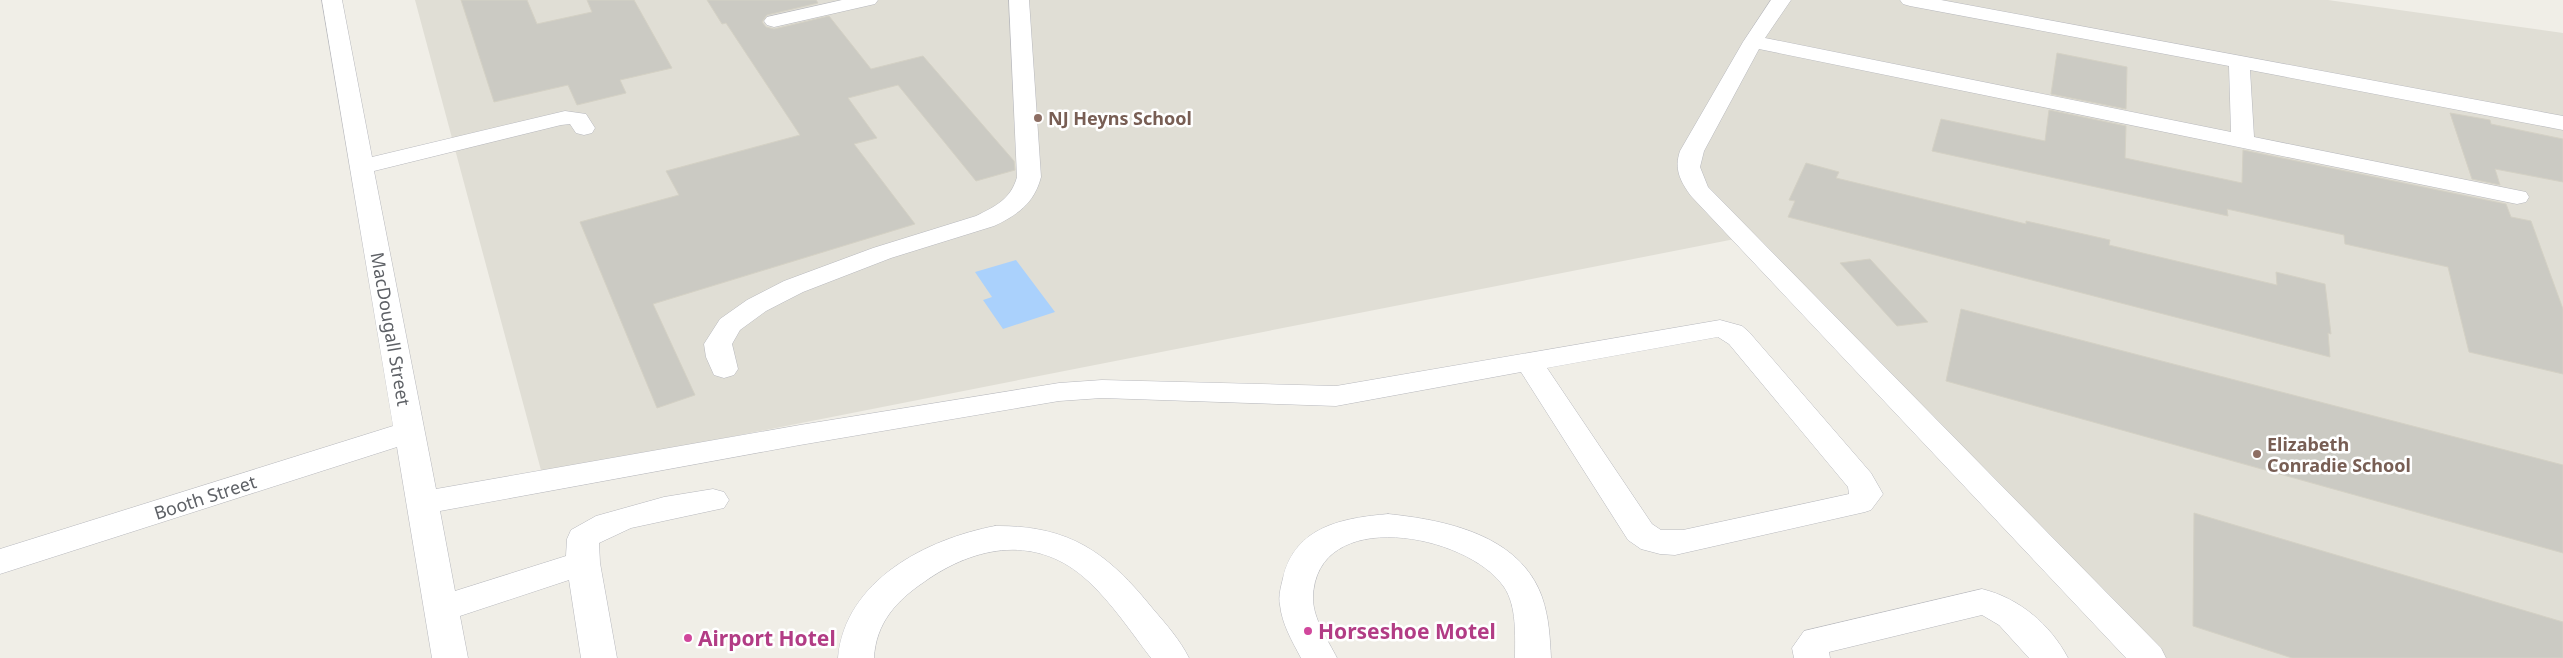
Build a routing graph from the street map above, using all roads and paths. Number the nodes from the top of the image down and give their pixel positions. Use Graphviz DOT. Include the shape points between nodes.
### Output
graph roads {
  1 [pos="332,0"];
  2 [pos="868,0"];
  3 [pos="1019,0"];
  4 [pos="1781,0"];
  5 [pos="1910,0"];
  6 [pos="774,21"];
  7 [pos="1753,42"];
  8 [pos="2239,62"];
  9 [pos="2563,123"];
  10 [pos="584,128"];
  11 [pos="2243,142"];
  12 [pos="361,167"];
  13 [pos="2517,196"];
  14 [pos="1529,362"];
  15 [pos="724,370"];
  16 [pos="409,432"];
  17 [pos="714,500"];
  18 [pos="422,503"];
  19 [pos="0,562"];
  20 [pos="584,563"];
  21 [pos="441,609"];
  22 [pos="450,658"];
  23 [pos="599,658"];
  24 [pos="856,658"];
  25 [pos="1171,658"];
  26 [pos="1319,658"];
  27 [pos="1533,658"];
  28 [pos="1812,658"];
  29 [pos="2050,658"];
  30 [pos="2148,658"];
  1 -- 12 [label="street, MacDougall Street"];
  2 -- 6 [label="street"];
  3 -- 15 [label="street" via="1029,177 1019,201 985,221 810,278 771,296 739,318 720,338 719,352"];
  4 -- 7 [label="street"];
  5 -- 8 [label="street"];
  7 -- 11 [label="street"];
  7 -- 30 [label="street" via="1688,160 1688,169 1699,190"];
  8 -- 9 [label="street"];
  8 -- 11 [label="street"];
  10 -- 12 [label="street" via="581,120 561,118"];
  11 -- 13 [label="street"];
  12 -- 16 [label="street, MacDougall Street"];
  14 -- 14 [label="street" via="1714,328 1727,329 1745,344 1860,481 1867,494 1854,504 1698,539 1673,543 1650,540 1640,532"];
  14 -- 18 [label="street" via="1336,396 1102,389 1059,392"];
  16 -- 18 [label="street, MacDougall Street"];
  16 -- 19 [label="street, Booth Street"];
  17 -- 20 [label="street" via="617,520 596,528 582,542"];
  18 -- 21 [label="street, MacDougall Street"];
  20 -- 21 [label="street"];
  20 -- 23 [label="street"];
  21 -- 22 [label="street, MacDougall Street"];
  24 -- 25 [label="street" via="867,616 905,577 923,563 966,542 1007,537 1051,544 1089,563 1142,620"];
  26 -- 27 [label="street" via="1302,624 1296,599 1298,580 1306,558 1336,534 1373,526 1445,533 1503,564 1516,578 1531,615"];
  28 -- 29 [label="street" via="1810,648 1817,641 1982,602 2000,607 2012,616"];
}
